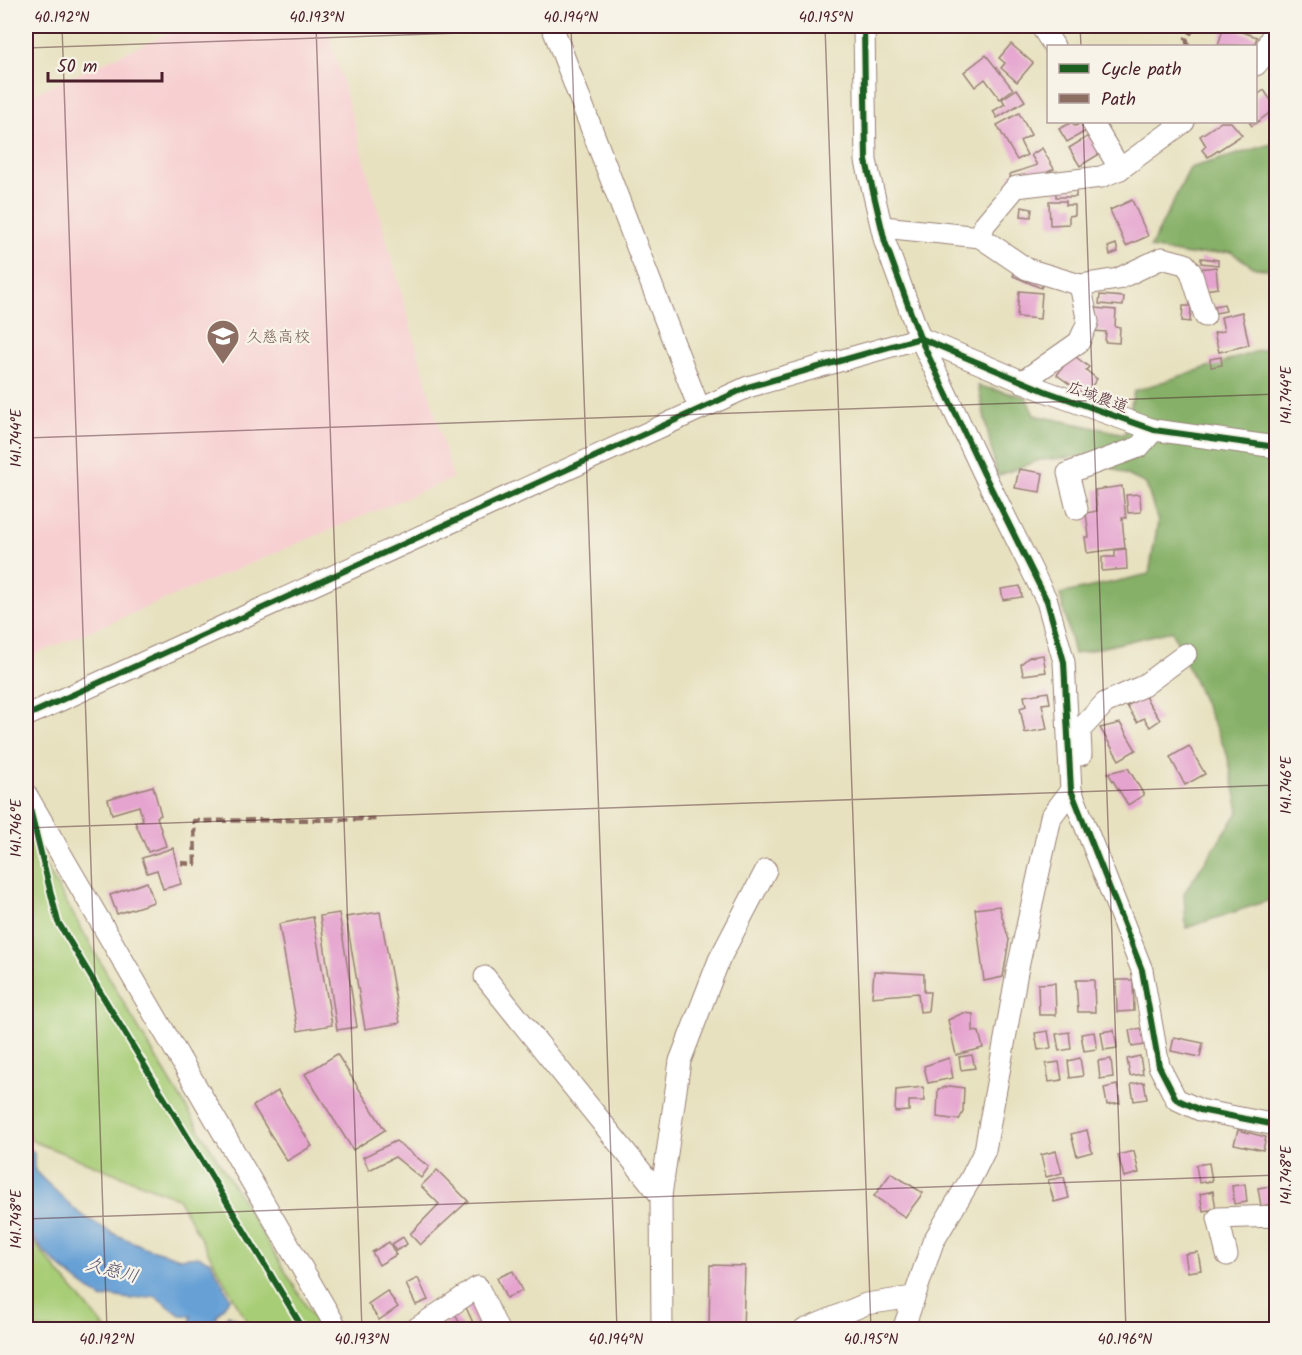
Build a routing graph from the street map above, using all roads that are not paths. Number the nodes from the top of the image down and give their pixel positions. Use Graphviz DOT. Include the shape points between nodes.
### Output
graph roads {
  1 [pos="552,26"];
  2 [pos="864,26"];
  3 [pos="1041,26"];
  4 [pos="1276,27"];
  5 [pos="1053,45"];
  6 [pos="1257,64"];
  7 [pos="1093,123"];
  8 [pos="1183,123"];
  9 [pos="1120,169"];
  10 [pos="883,227"];
  11 [pos="981,237"];
  12 [pos="1080,285"];
  13 [pos="1205,316"];
  14 [pos="920,338"];
  15 [pos="1022,382"];
  16 [pos="699,408"];
  17 [pos="1154,430"];
  18 [pos="1276,447"];
  19 [pos="1077,508"];
  20 [pos="1186,654"];
  21 [pos="26,716"];
  22 [pos="1071,790"];
  23 [pos="26,794"];
  24 [pos="1097,855"];
  25 [pos="766,870"];
  26 [pos="485,977"];
  27 [pos="1276,1125"];
  28 [pos="661,1196"];
  29 [pos="1276,1216"];
  30 [pos="1227,1255"];
  31 [pos="913,1297"];
  32 [pos="493,1328"];
  33 [pos="339,1329"];
  34 [pos="414,1329"];
  35 [pos="662,1329"];
  36 [pos="804,1329"];
  37 [pos="903,1329"];
  1 -- 16 [label="street"];
  2 -- 10 [label="street" via="866,161"];
  3 -- 5 [label="street"];
  4 -- 6 [label="street"];
  7 -- 9 [label="street"];
  8 -- 9 [label="street"];
  9 -- 11 [label="street" via="1101,177 1016,187 985,224"];
  10 -- 11 [label="street"];
  10 -- 14 [label="street"];
  11 -- 12 [label="street" via="1027,268"];
  12 -- 13 [label="street" via="1118,279 1162,258 1185,264 1191,272"];
  12 -- 15 [label="street" via="1088,322 1079,342"];
  14 -- 15 [label="street, 広域農道"];
  14 -- 16 [label="street" via="748,387"];
  14 -- 22 [label="street" via="1047,601 1064,662"];
  15 -- 17 [label="street, 広域農道"];
  16 -- 21 [label="street"];
  17 -- 18 [label="street, 広域農道"];
  17 -- 19 [label="street" via="1139,447 1068,473"];
  20 -- 24 [label="street" via="1143,686 1105,703 1080,730 1082,790 1099,837"];
  22 -- 24 [label="street"];
  22 -- 31 [label="street" via="1051,818 1017,972 985,1150 933,1242"];
  23 -- 33 [label="street"];
  24 -- 27 [label="street" via="1142,970 1159,1066 1176,1099 1200,1110"];
  25 -- 28 [label="street" via="719,960 680,1061"];
  26 -- 28 [label="street"];
  28 -- 35 [label="street"];
  29 -- 30 [label="street" via="1218,1218"];
  31 -- 36 [label="street" via="866,1304"];
  31 -- 37 [label="street"];
  32 -- 34 [label="street" via="478,1287"];
}
